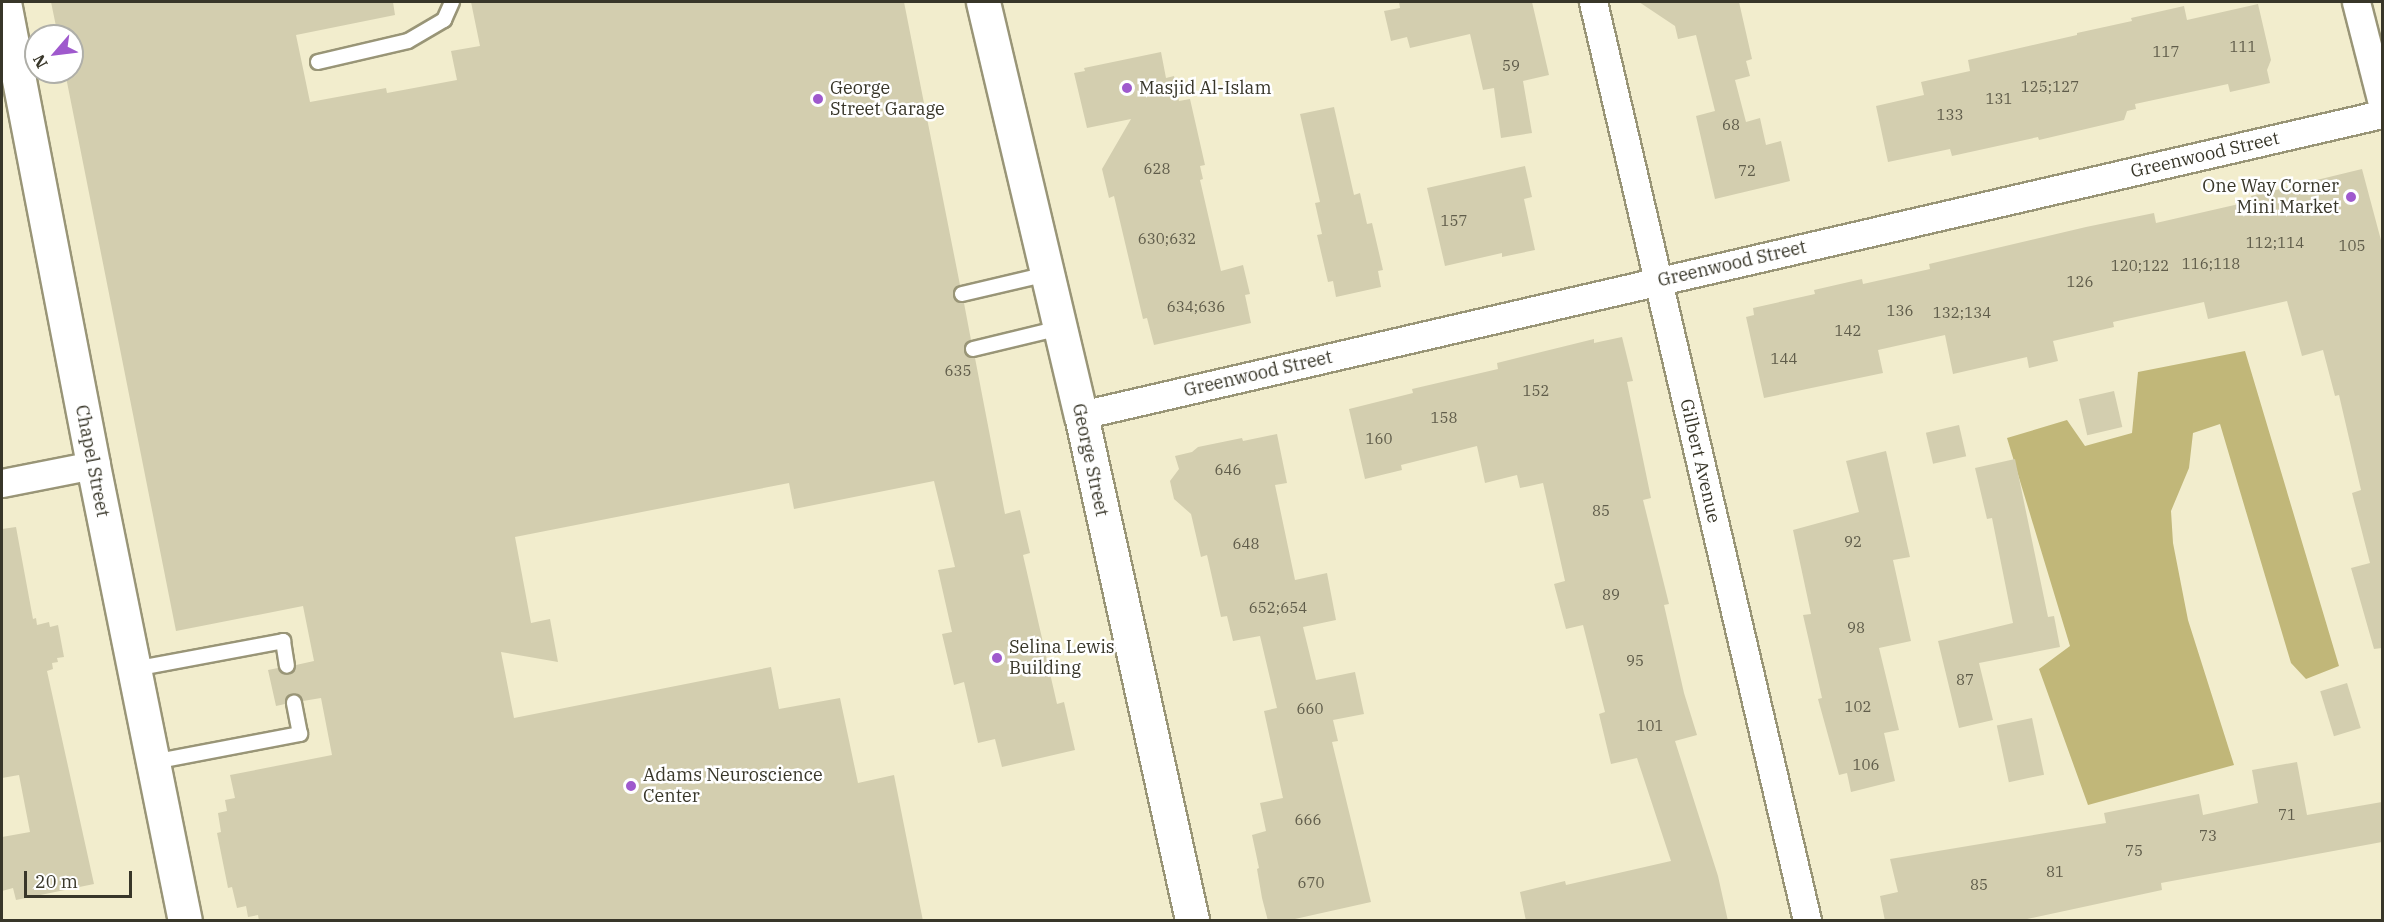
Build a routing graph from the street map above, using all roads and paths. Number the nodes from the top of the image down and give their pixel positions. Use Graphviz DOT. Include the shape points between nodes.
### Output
graph roads {
  1 [pos="4,2"];
  2 [pos="452,2"];
  3 [pos="983,2"];
  4 [pos="1593,2"];
  5 [pos="2356,2"];
  6 [pos="318,62"];
  7 [pos="2382,103"];
  8 [pos="2382,114"];
  9 [pos="1047,274"];
  10 [pos="1659,281"];
  11 [pos="962,294"];
  12 [pos="1060,328"];
  13 [pos="973,349"];
  14 [pos="1081,415"];
  15 [pos="93,465"];
  16 [pos="2,483"];
  17 [pos="287,666"];
  18 [pos="134,669"];
  19 [pos="294,703"];
  20 [pos="153,762"];
  21 [pos="185,921"];
  22 [pos="1192,921"];
  23 [pos="1807,921"];
  1 -- 15 [label="main road, Chapel Street"];
  2 -- 6 [label="lane" via="444,20 408,41"];
  3 -- 9 [label="main road, George Street"];
  4 -- 10 [label="street, Gilbert Avenue"];
  5 -- 7 [label="street"];
  8 -- 10 [label="street, Greenwood Street"];
  9 -- 11 [label="lane"];
  9 -- 12 [label="main road, George Street"];
  10 -- 14 [label="street, Greenwood Street"];
  10 -- 23 [label="street, Gilbert Avenue"];
  12 -- 13 [label="lane"];
  12 -- 14 [label="main road, George Street"];
  14 -- 22 [label="main road, George Street"];
  15 -- 16 [label="street"];
  15 -- 18 [label="main road, Chapel Street"];
  17 -- 18 [label="lane" via="282,641"];
  18 -- 20 [label="main road, Chapel Street"];
  19 -- 20 [label="lane" via="300,734"];
  20 -- 21 [label="main road, Chapel Street"];
}
